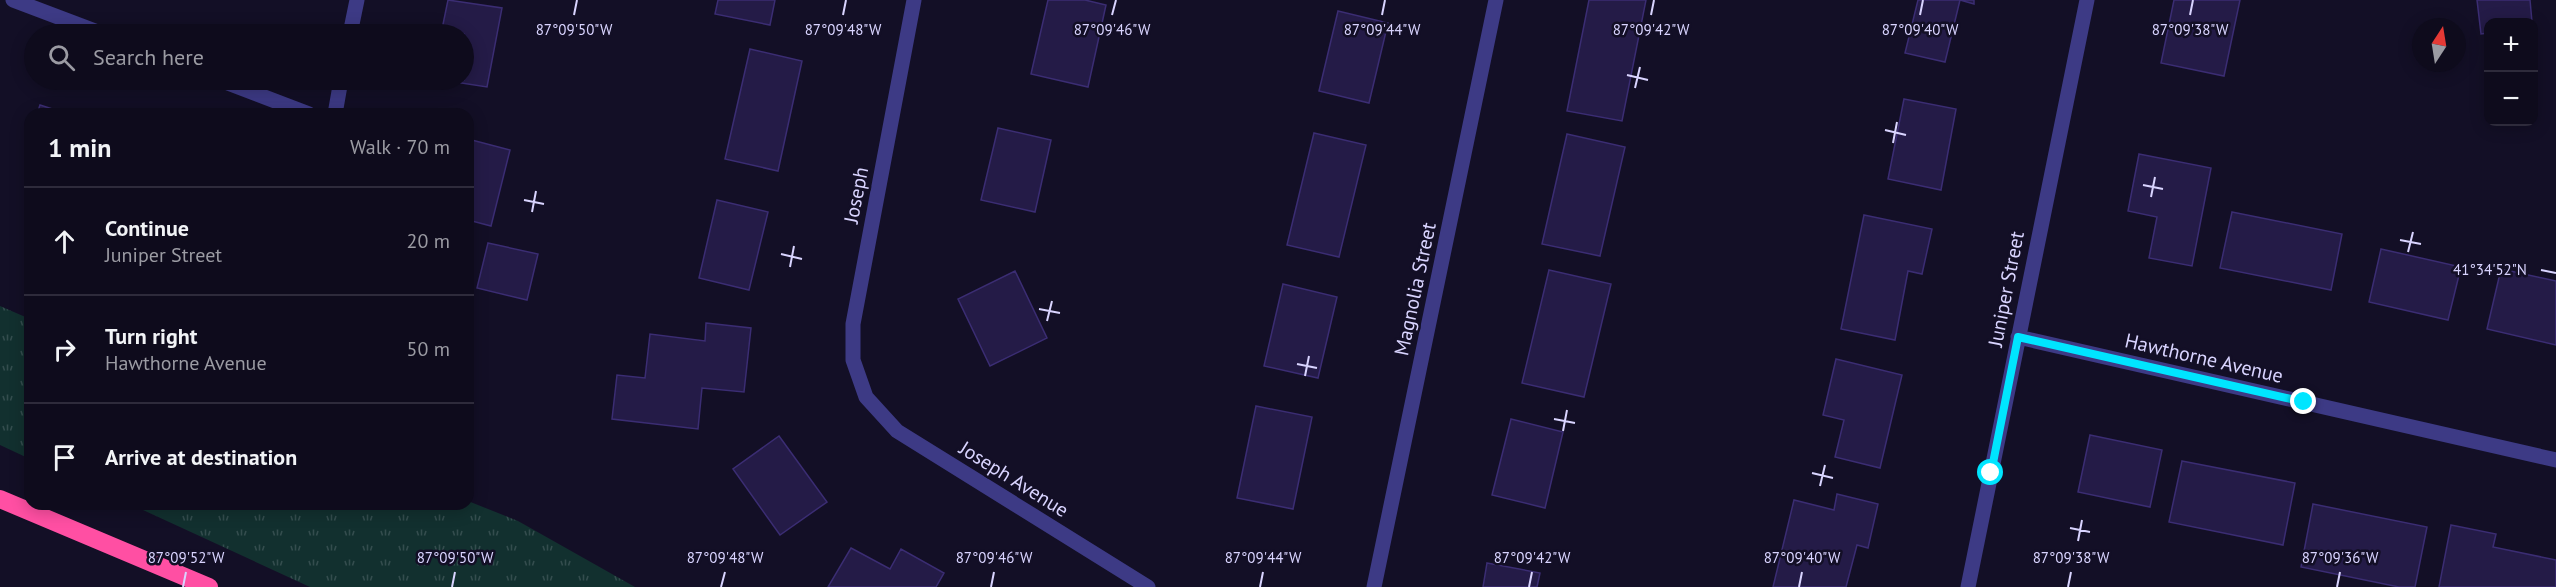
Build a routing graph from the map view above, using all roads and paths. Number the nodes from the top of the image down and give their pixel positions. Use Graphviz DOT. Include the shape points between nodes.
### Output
graph roads {
  1 [pos="14,0"];
  2 [pos="357,0"];
  3 [pos="914,0"];
  4 [pos="1496,0"];
  5 [pos="2086,0"];
  6 [pos="77,24"];
  7 [pos="352,24"];
  8 [pos="246,90"];
  9 [pos="339,90"];
  10 [pos="293,108"];
  11 [pos="336,108"];
  12 [pos="2018,337"];
  13 [pos="866,397"];
  14 [pos="2556,460"];
  15 [pos="0,499"];
  16 [pos="24,509"];
  17 [pos="26,510"];
  18 [pos="209,587"];
  19 [pos="1148,587"];
  20 [pos="1374,587"];
  21 [pos="1968,587"];
  1 -- 6 [label="street"];
  2 -- 7 [label="street"];
  3 -- 13 [label="street, Joseph" via="853,324 853,360"];
  4 -- 20 [label="street, Magnolia Street"];
  5 -- 12 [label="street, Juniper Street"];
  8 -- 10 [label="street"];
  9 -- 11 [label="street"];
  12 -- 14 [label="street, Hawthorne Avenue"];
  12 -- 21 [label="street, Juniper Street"];
  13 -- 19 [label="street, Joseph Avenue" via="897,431"];
  15 -- 16 [label="highway"];
  17 -- 18 [label="highway"];
}
